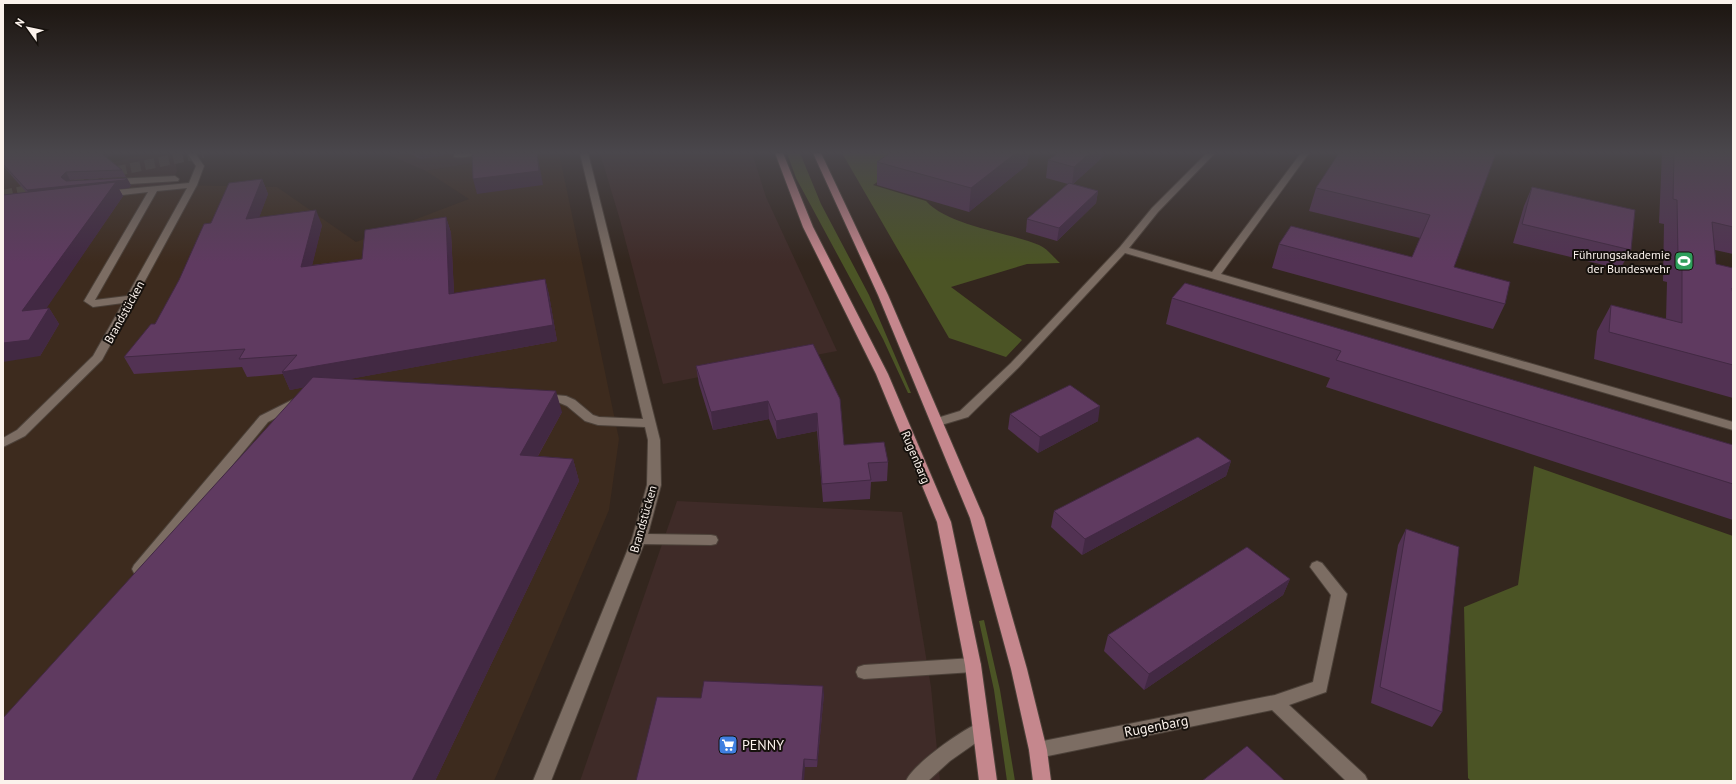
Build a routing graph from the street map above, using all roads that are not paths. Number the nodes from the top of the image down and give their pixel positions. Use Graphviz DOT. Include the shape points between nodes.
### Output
graph roads {
  1 [pos="154,189"];
  2 [pos="148,190"];
  3 [pos="191,190"];
  4 [pos="593,190"];
  5 [pos="793,190"];
  6 [pos="834,190"];
  7 [pos="1175,190"];
  8 [pos="1279,190"];
  9 [pos="92,195"];
  10 [pos="1123,249"];
  11 [pos="1214,276"];
  12 [pos="131,299"];
  13 [pos="312,394"];
  14 [pos="531,397"];
  15 [pos="938,422"];
  16 [pos="649,423"];
  17 [pos="1733,426"];
  18 [pos="3,443"];
  19 [pos="639,539"];
  20 [pos="711,540"];
  21 [pos="1317,568"];
  22 [pos="131,578"];
  23 [pos="973,665"];
  24 [pos="864,672"];
  25 [pos="1275,702"];
  26 [pos="981,730"];
  27 [pos="1038,750"];
  28 [pos="542,781"];
  29 [pos="915,781"];
  30 [pos="988,781"];
  31 [pos="1042,781"];
  32 [pos="1359,781"];
  1 -- 12 [label="street" via="89,301 93,304"];
  2 -- 9 [label="street"];
  3 -- 12 [label="street, Brandstücken"];
  4 -- 16 [label="street, Brandstücken"];
  5 -- 23 [label="main road, Rugenbarg" via="808,227 882,374 944,522"];
  6 -- 15 [label="main road" via="883,294"];
  7 -- 10 [label="street"];
  8 -- 11 [label="street"];
  10 -- 11 [label="street"];
  10 -- 15 [label="street" via="1015,365 964,414"];
  11 -- 17 [label="street"];
  12 -- 18 [label="street, Brandstücken" via="98,358 21,432"];
  13 -- 22 [label="street" via="264,419"];
  14 -- 16 [label="street" via="562,399 589,418 598,421"];
  15 -- 27 [label="main road" via="977,518 1019,669"];
  16 -- 19 [label="street, Brandstücken" via="654,440 654,485"];
  19 -- 20 [label="street"];
  19 -- 28 [label="street, Brandstücken"];
  21 -- 25 [label="street, Rugenbarg" via="1339,594 1320,687"];
  23 -- 24 [label="street"];
  23 -- 26 [label="main road, Rugenbarg"];
  25 -- 27 [label="street, Rugenbarg"];
  25 -- 32 [label="street"];
  26 -- 29 [label="street" via="944,755"];
  26 -- 30 [label="main road, Rugenbarg"];
  27 -- 31 [label="main road"];
}
